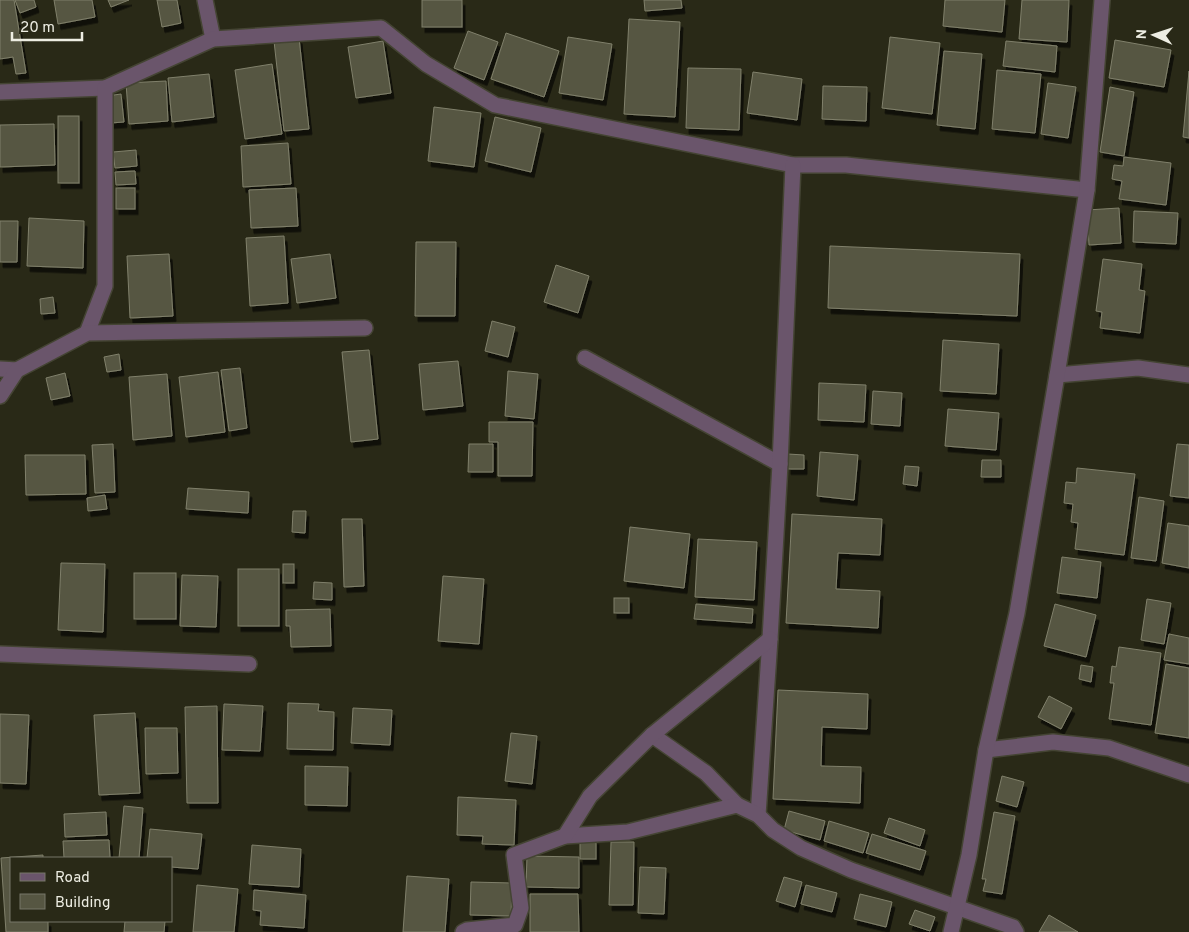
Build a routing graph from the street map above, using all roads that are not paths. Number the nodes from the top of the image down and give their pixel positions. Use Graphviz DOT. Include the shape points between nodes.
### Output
graph roads {
  1 [pos="205,0"];
  2 [pos="1102,0"];
  3 [pos="214,39"];
  4 [pos="105,88"];
  5 [pos="0,92"];
  6 [pos="793,165"];
  7 [pos="1087,190"];
  8 [pos="366,328"];
  9 [pos="87,333"];
  10 [pos="585,358"];
  11 [pos="0,369"];
  12 [pos="17,370"];
  13 [pos="1057,375"];
  14 [pos="1189,375"];
  15 [pos="0,396"];
  16 [pos="780,464"];
  17 [pos="770,639"];
  18 [pos="0,654"];
  19 [pos="249,664"];
  20 [pos="652,735"];
  21 [pos="986,750"];
  22 [pos="1189,775"];
  23 [pos="737,805"];
  24 [pos="758,814"];
  25 [pos="565,836"];
  26 [pos="957,908"];
  27 [pos="464,932"];
  28 [pos="951,932"];
  29 [pos="1016,932"];
  1 -- 3 [label="street"];
  2 -- 7 [label="street"];
  3 -- 4 [label="street"];
  3 -- 6 [label="street" via="381,28 426,64 496,105"];
  4 -- 5 [label="street"];
  4 -- 9 [label="street" via="105,286"];
  6 -- 7 [label="street" via="846,165"];
  6 -- 16 [label="street"];
  7 -- 13 [label="street"];
  8 -- 9 [label="street"];
  9 -- 12 [label="street"];
  10 -- 16 [label="street"];
  11 -- 12 [label="street"];
  12 -- 15 [label="street"];
  13 -- 14 [label="street" via="1138,368"];
  13 -- 21 [label="street" via="1017,613"];
  16 -- 17 [label="street"];
  17 -- 20 [label="street"];
  17 -- 24 [label="street"];
  18 -- 19 [label="street"];
  20 -- 23 [label="street" via="706,773"];
  20 -- 25 [label="street" via="590,796"];
  21 -- 22 [label="street" via="1053,742 1109,748"];
  21 -- 26 [label="street"];
  23 -- 24 [label="street"];
  23 -- 25 [label="street" via="628,832"];
  24 -- 26 [label="street" via="773,830 801,848 851,870"];
  25 -- 27 [label="street" via="514,855 521,908 515,925"];
  26 -- 28 [label="street"];
  26 -- 29 [label="street" via="1013,927"];
}
